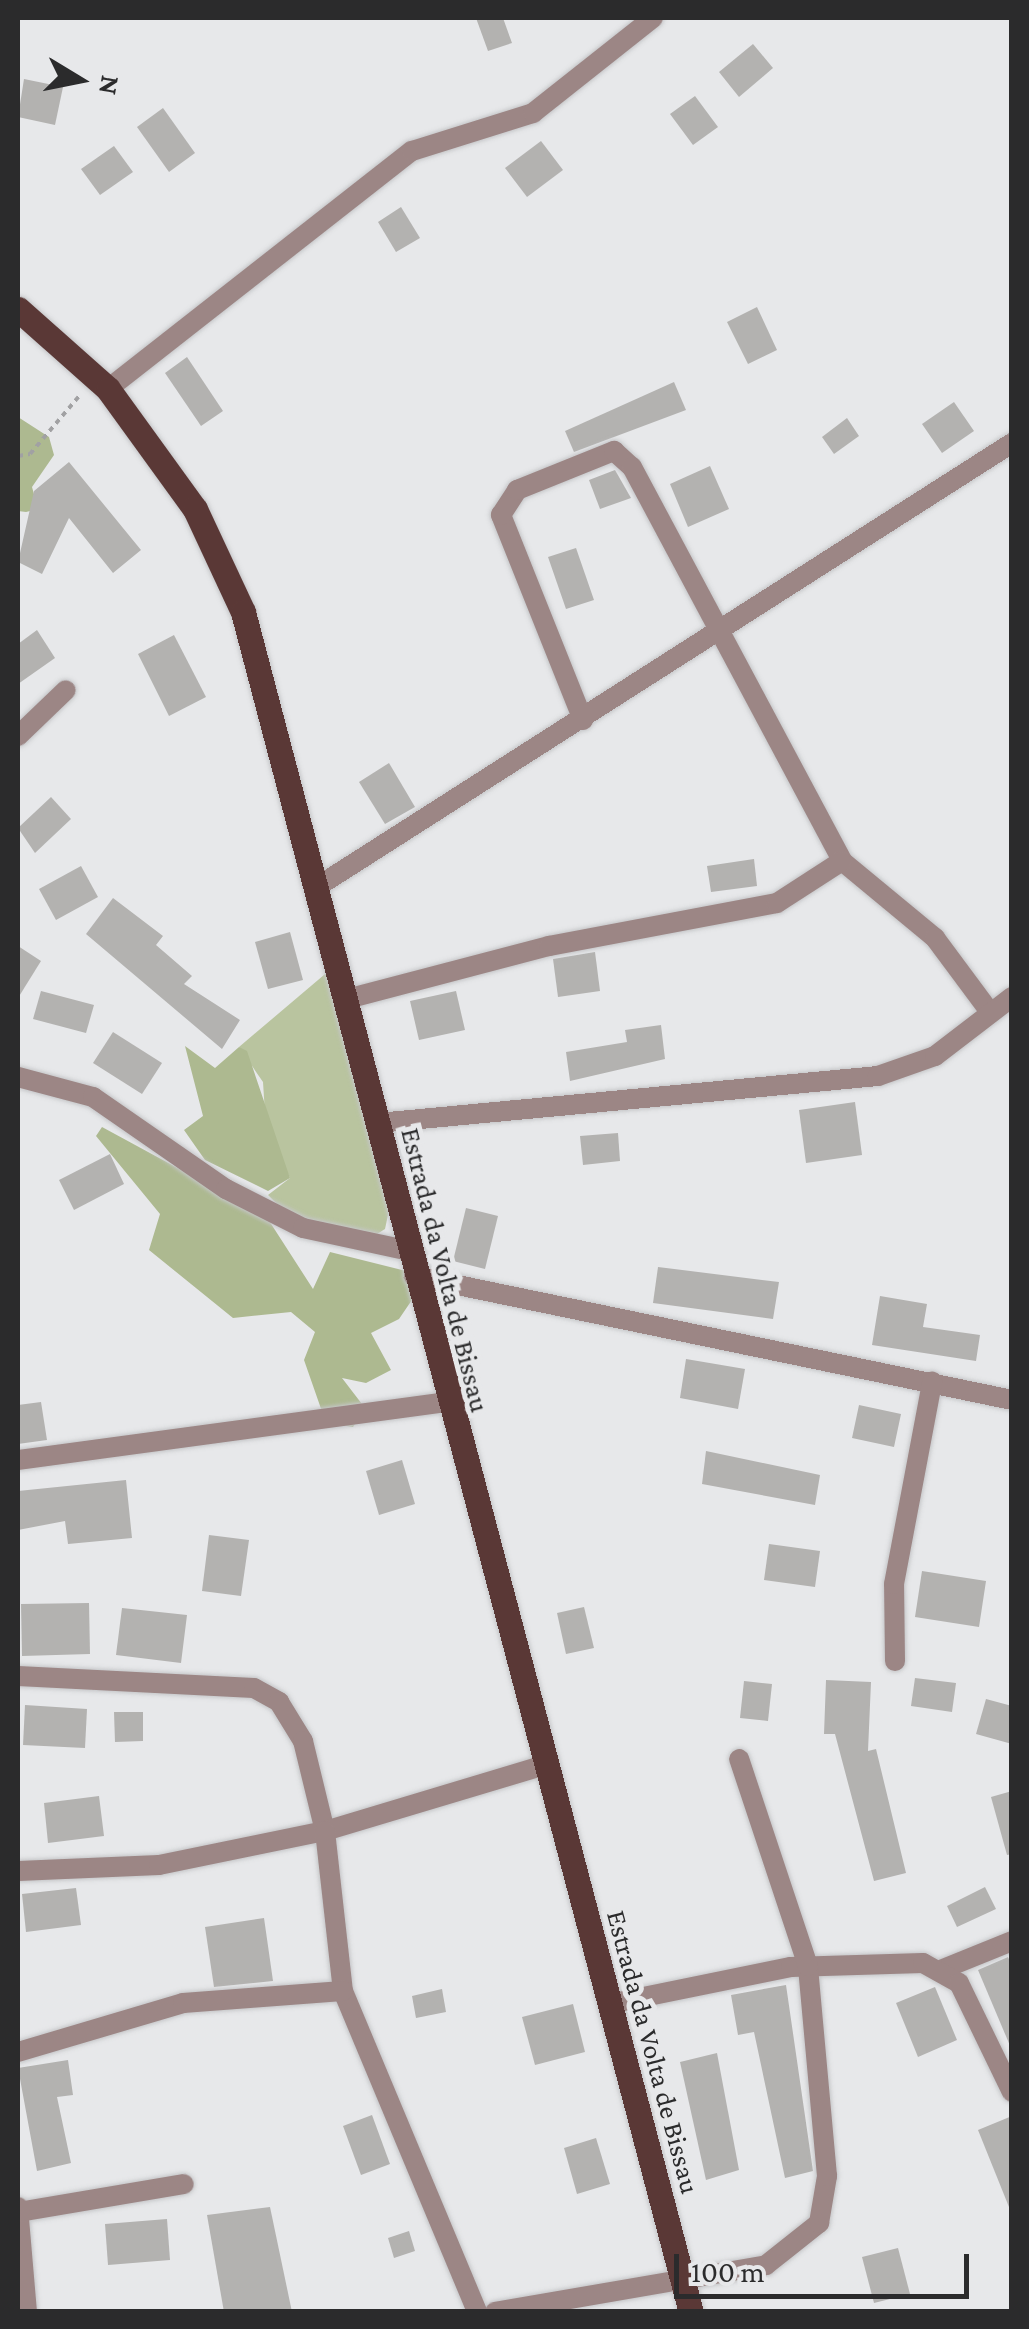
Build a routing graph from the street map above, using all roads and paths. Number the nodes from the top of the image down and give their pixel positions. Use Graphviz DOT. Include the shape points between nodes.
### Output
graph roads {
  1 [pos="653,18"];
  2 [pos="18,309"];
  3 [pos="102,382"];
  4 [pos="1012,443"];
  5 [pos="18,456"];
  6 [pos="722,634"];
  7 [pos="66,690"];
  8 [pos="583,720"];
  9 [pos="18,736"];
  10 [pos="842,860"];
  11 [pos="320,885"];
  12 [pos="1012,996"];
  13 [pos="347,998"];
  14 [pos="990,1012"];
  15 [pos="18,1077"];
  16 [pos="378,1124"];
  17 [pos="412,1264"];
  18 [pos="932,1382"];
  19 [pos="1012,1400"];
  20 [pos="448,1402"];
  21 [pos="18,1460"];
  22 [pos="895,1661"];
  23 [pos="18,1676"];
  24 [pos="739,1759"];
  25 [pos="545,1765"];
  26 [pos="325,1830"];
  27 [pos="18,1872"];
  28 [pos="1012,1941"];
  29 [pos="808,1966"];
  30 [pos="943,1969"];
  31 [pos="343,1992"];
  32 [pos="610,2004"];
  33 [pos="18,2052"];
  34 [pos="1012,2092"];
  35 [pos="184,2184"];
  36 [pos="18,2210"];
  37 [pos="684,2281"];
  38 [pos="27,2312"];
  39 [pos="476,2312"];
  40 [pos="495,2312"];
  41 [pos="691,2312"];
  1 -- 3 [label="street" via="533,113 412,151"];
  2 -- 3 [label="main road, Estrada da Volta de Bissau"];
  3 -- 5 [label="path" via="30,454"];
  3 -- 11 [label="main road, Estrada da Volta de Bissau" via="194,509 243,612"];
  4 -- 6 [label="street"];
  6 -- 8 [label="street"];
  6 -- 8 [label="street" via="624,456 614,450 516,490 501,515"];
  6 -- 10 [label="street"];
  7 -- 9 [label="street"];
  8 -- 11 [label="street"];
  10 -- 13 [label="street" via="777,903 549,946"];
  10 -- 14 [label="street" via="934,938"];
  11 -- 13 [label="main road, Estrada da Volta de Bissau"];
  12 -- 14 [label="street"];
  13 -- 16 [label="main road, Estrada da Volta de Bissau"];
  14 -- 16 [label="street" via="934,1056 878,1076"];
  15 -- 17 [label="street" via="93,1097 226,1189 303,1228"];
  16 -- 17 [label="main road, Estrada da Volta de Bissau"];
  17 -- 18 [label="street"];
  17 -- 20 [label="main road, Estrada da Volta de Bissau"];
  18 -- 19 [label="street"];
  18 -- 22 [label="street" via="894,1584"];
  20 -- 21 [label="street"];
  20 -- 25 [label="main road, Estrada da Volta de Bissau"];
  23 -- 26 [label="street" via="254,1688 279,1702 303,1741"];
  24 -- 29 [label="street"];
  25 -- 26 [label="street"];
  25 -- 32 [label="main road, Estrada da Volta de Bissau"];
  26 -- 27 [label="street" via="159,1865"];
  26 -- 31 [label="street"];
  28 -- 30 [label="street"];
  29 -- 30 [label="street" via="898,1960"];
  29 -- 32 [label="street"];
  29 -- 37 [label="street" via="828,2176 819,2223 766,2265"];
  30 -- 34 [label="street" via="959,1982"];
  31 -- 33 [label="street" via="183,2003"];
  31 -- 39 [label="street"];
  32 -- 37 [label="main road, Estrada da Volta de Bissau"];
  35 -- 36 [label="street"];
  36 -- 38 [label="street"];
  37 -- 40 [label="street"];
  37 -- 41 [label="main road, Estrada da Volta de Bissau"];
}
